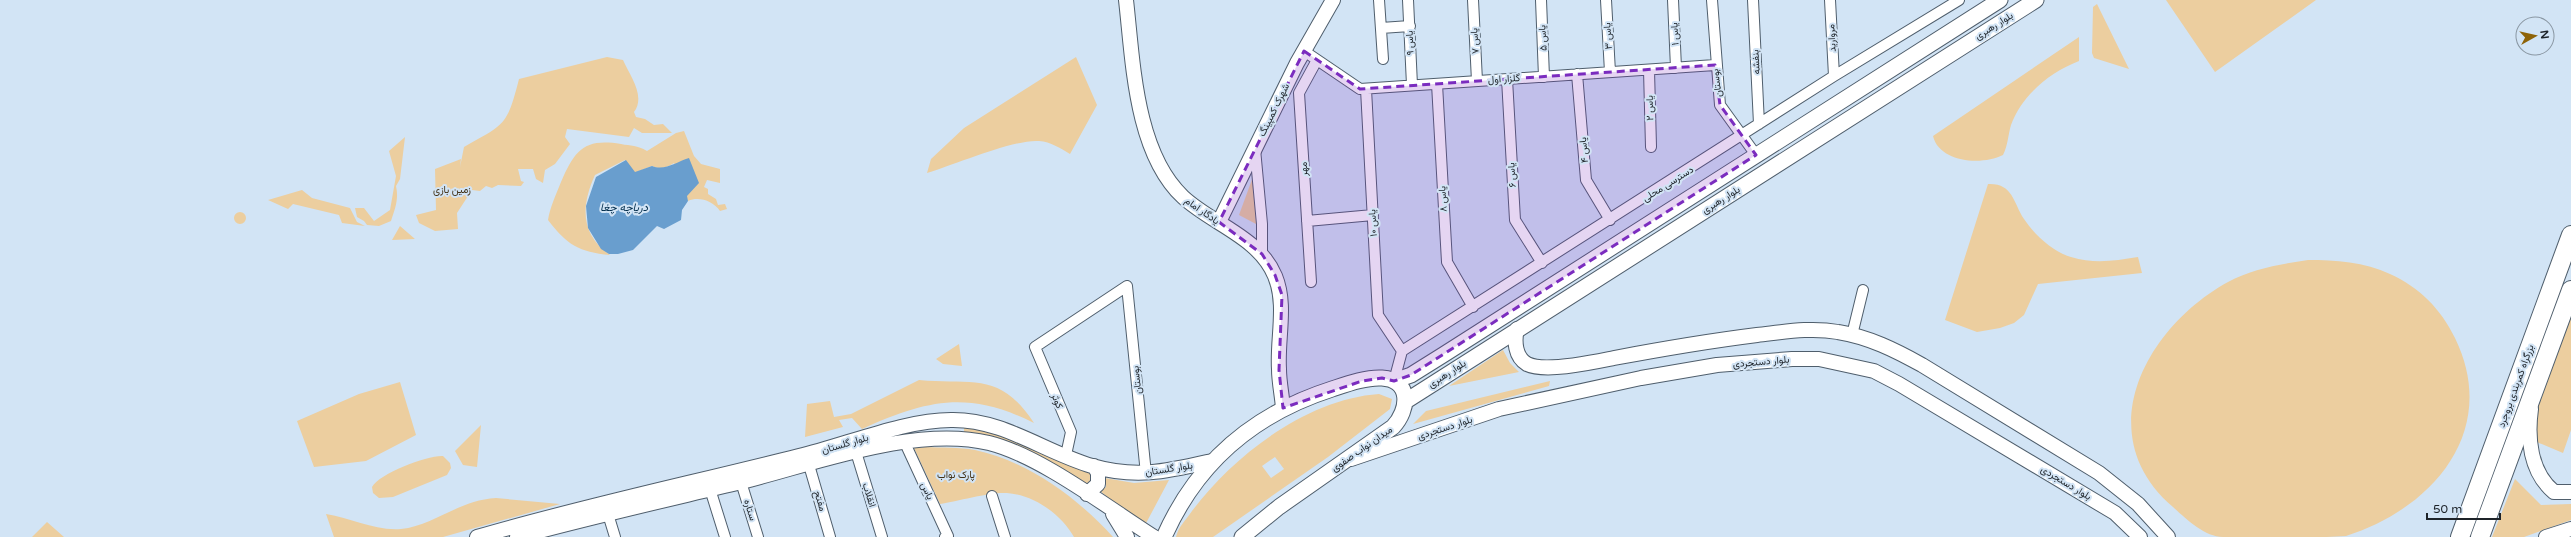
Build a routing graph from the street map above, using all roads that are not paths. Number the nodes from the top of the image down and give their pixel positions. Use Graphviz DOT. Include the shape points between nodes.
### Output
graph roads {
  1 [pos="1126,0"];
  2 [pos="1333,0"];
  3 [pos="1378,0"];
  4 [pos="1408,0"];
  5 [pos="1473,0"];
  6 [pos="1541,0"];
  7 [pos="1606,0"];
  8 [pos="1673,0"];
  9 [pos="1712,0"];
  10 [pos="1753,0"];
  11 [pos="1830,0"];
  12 [pos="1959,0"];
  13 [pos="2000,0"];
  14 [pos="2036,0"];
  15 [pos="1410,26"];
  16 [pos="1381,28"];
  17 [pos="1304,51"];
  18 [pos="1383,59"];
  19 [pos="1317,60"];
  20 [pos="1715,65"];
  21 [pos="1676,68"];
  22 [pos="1649,70"];
  23 [pos="1610,72"];
  24 [pos="1577,74"];
  25 [pos="1834,76"];
  26 [pos="1544,77"];
  27 [pos="1507,79"];
  28 [pos="1477,81"];
  29 [pos="1437,84"];
  30 [pos="1412,86"];
  31 [pos="1366,88"];
  32 [pos="1759,124"];
  33 [pos="1743,136"];
  34 [pos="1651,147"];
  35 [pos="1255,149"];
  36 [pos="1756,155"];
  37 [pos="1373,214"];
  38 [pos="1610,220"];
  39 [pos="1307,221"];
  40 [pos="1219,222"];
  41 [pos="2571,235"];
  42 [pos="1262,254"];
  43 [pos="1542,263"];
  44 [pos="1311,282"];
  45 [pos="1863,290"];
  46 [pos="2571,290"];
  47 [pos="1473,307"];
  48 [pos="1517,329"];
  49 [pos="1852,335"];
  50 [pos="1035,347"];
  51 [pos="1402,351"];
  52 [pos="1394,381"];
  53 [pos="2533,393"];
  54 [pos="1406,401"];
  55 [pos="1283,408"];
  56 [pos="967,420"];
  57 [pos="966,440"];
  58 [pos="904,443"];
  59 [pos="856,452"];
  60 [pos="1066,455"];
  61 [pos="1212,461"];
  62 [pos="1346,461"];
  63 [pos="809,465"];
  64 [pos="1094,466"];
  65 [pos="1146,474"];
  66 [pos="741,482"];
  67 [pos="710,489"];
  68 [pos="2571,492"];
  69 [pos="1087,494"];
  70 [pos="992,496"];
  71 [pos="1109,509"];
  72 [pos="608,514"];
  73 [pos="2571,529"];
  74 [pos="477,537"];
  75 [pos="517,537"];
  76 [pos="615,537"];
  77 [pos="725,537"];
  78 [pos="758,537"];
  79 [pos="830,537"];
  80 [pos="882,537"];
  81 [pos="945,537"];
  82 [pos="1005,537"];
  83 [pos="1128,537"];
  84 [pos="1154,537"];
  85 [pos="1164,537"];
  86 [pos="1242,537"];
  87 [pos="2140,537"];
  88 [pos="2168,537"];
  89 [pos="2460,537"];
  90 [pos="2480,537"];
  91 [pos="2546,537"];
  1 -- 40 [label="main road, یادگار امام" via="1139,103 1150,144 1164,174 1182,197"];
  2 -- 17 [label="main road, شهرک کمپینگ"];
  3 -- 16 [label="street"];
  4 -- 15 [label="street, یاس ۹"];
  5 -- 28 [label="street, یاس ۷"];
  6 -- 26 [label="street, یاس ۵"];
  7 -- 23 [label="street, یاس ۳"];
  8 -- 21 [label="street, یاس ۱"];
  9 -- 20 [label="street, بوستان"];
  10 -- 32 [label="street, بنفشه"];
  11 -- 25 [label="street, مروارید"];
  12 -- 25 [label="street, دسترسی محلی"];
  13 -- 36 [label="main road, بلوار رهبری"];
  14 -- 48 [label="main road, بلوار رهبری"];
  15 -- 16 [label="street"];
  15 -- 30 [label="street, یاس ۹"];
  16 -- 18 [label="street"];
  17 -- 19 [label="street, گلزار اول"];
  17 -- 35 [label="main road, شهرک کمپینگ"];
  19 -- 31 [label="street, گلزار اول" via="1360,89"];
  19 -- 39 [label="street, مهر" via="1299,93"];
  20 -- 21 [label="street, گلزار اول"];
  20 -- 33 [label="street, بوستان" via="1720,105"];
  21 -- 22 [label="street, گلزار اول"];
  22 -- 23 [label="street, گلزار اول"];
  22 -- 34 [label="street, یاس ۲"];
  23 -- 24 [label="street, گلزار اول"];
  24 -- 26 [label="street, گلزار اول"];
  24 -- 38 [label="street, یاس ۴" via="1586,180"];
  25 -- 32 [label="street, دسترسی محلی"];
  26 -- 27 [label="street, گلزار اول"];
  27 -- 28 [label="street, گلزار اول"];
  27 -- 43 [label="street, یاس ۶" via="1515,220"];
  28 -- 29 [label="street, گلزار اول"];
  29 -- 30 [label="street, گلزار اول"];
  29 -- 47 [label="street, یاس ۸" via="1447,262"];
  30 -- 31 [label="street, گلزار اول"];
  31 -- 37 [label="street, یاس ۱۰"];
  32 -- 33 [label="street, دسترسی محلی"];
  33 -- 36 [label="street, بوستان"];
  33 -- 38 [label="street, دسترسی محلی"];
  35 -- 40 [label="main road, شهرک کمپینگ"];
  35 -- 42 [label="street" via="1262,216"];
  36 -- 52 [label="main road, بلوار رهبری" via="1444,355 1411,375"];
  37 -- 39 [label="street"];
  37 -- 51 [label="street, یاس ۱۰" via="1378,315"];
  38 -- 43 [label="street, دسترسی محلی"];
  39 -- 44 [label="street, مهر"];
  40 -- 42 [label="main road, یادگار امام"];
  41 -- 89 [label="highway, بزرگراه کمربندی بروجرد"];
  42 -- 55 [label="main road, یادگار امام" via="1275,275 1282,295 1278,370"];
  43 -- 47 [label="street, دسترسی محلی"];
  45 -- 49 [label="street"];
  46 -- 53 [label="highway, بزرگراه کمربندی بروجرد"];
  47 -- 51 [label="street, دسترسی محلی"];
  48 -- 49 [label="main road" via="1514,340 1520,357 1528,364 1544,366 1572,366 1687,344 1803,329 1838,331"];
  48 -- 54 [label="main road, بلوار رهبری"];
  49 -- 88 [label="main road" via="1868,338 1899,352 2099,473 2138,504"];
  50 -- 60 [label="street, کوثر" via="1070,432"];
  50 -- 65 [label="street, بوستان" via="1127,286"];
  51 -- 52 [label="street"];
  52 -- 54 [label="main road" via="1403,388"];
  52 -- 55 [label="main road" via="1382,378 1362,381 1313,395"];
  53 -- 68 [label="main road" via="2530,430 2532,456 2538,473 2554,492"];
  53 -- 90 [label="highway, بزرگراه کمربندی بروجرد"];
  54 -- 62 [label="main road, میدان نواب صفوی" via="1400,419 1393,427"];
  55 -- 61 [label="main road" via="1255,424"];
  56 -- 57 [label="main road" via="958,430"];
  56 -- 60 [label="main road, بلوار گلستان" via="997,427"];
  56 -- 74 [label="main road, بلوار گلستان" via="921,423"];
  57 -- 58 [label="main road, بلوار گلستان" via="937,439"];
  57 -- 69 [label="main road, بلوار گلستان" via="992,444 1018,454"];
  58 -- 59 [label="main road, بلوار گلستان"];
  58 -- 81 [label="street, یاس" via="948,536"];
  59 -- 63 [label="main road, بلوار گلستان"];
  59 -- 80 [label="street, انقلاب"];
  60 -- 64 [label="main road, بلوار گلستان"];
  61 -- 65 [label="main road, بلوار گلستان"];
  61 -- 85 [label="main road" via="1186,494"];
  62 -- 86 [label="main road, میدان نواب صفوی" via="1279,506"];
  62 -- 87 [label="main road, بلوار دستجردی" via="1500,410 1558,395 1717,365 1819,359 1874,372 1899,384 2115,513"];
  63 -- 66 [label="main road, بلوار گلستان"];
  63 -- 79 [label="street, مفتح"];
  64 -- 65 [label="main road, بلوار گلستان"];
  64 -- 69 [label="main road" via="1098,473 1098,484"];
  66 -- 67 [label="main road, بلوار گلستان"];
  66 -- 78 [label="street, ستاره"];
  67 -- 72 [label="main road, بلوار گلستان"];
  67 -- 77 [label="street"];
  69 -- 71 [label="main road, بلوار گلستان"];
  70 -- 82 [label="street"];
  71 -- 83 [label="main road"];
  71 -- 84 [label="main road, بلوار گلستان"];
  72 -- 75 [label="main road, بلوار گلستان"];
  72 -- 76 [label="street"];
  73 -- 91 [label="main road"];
}
